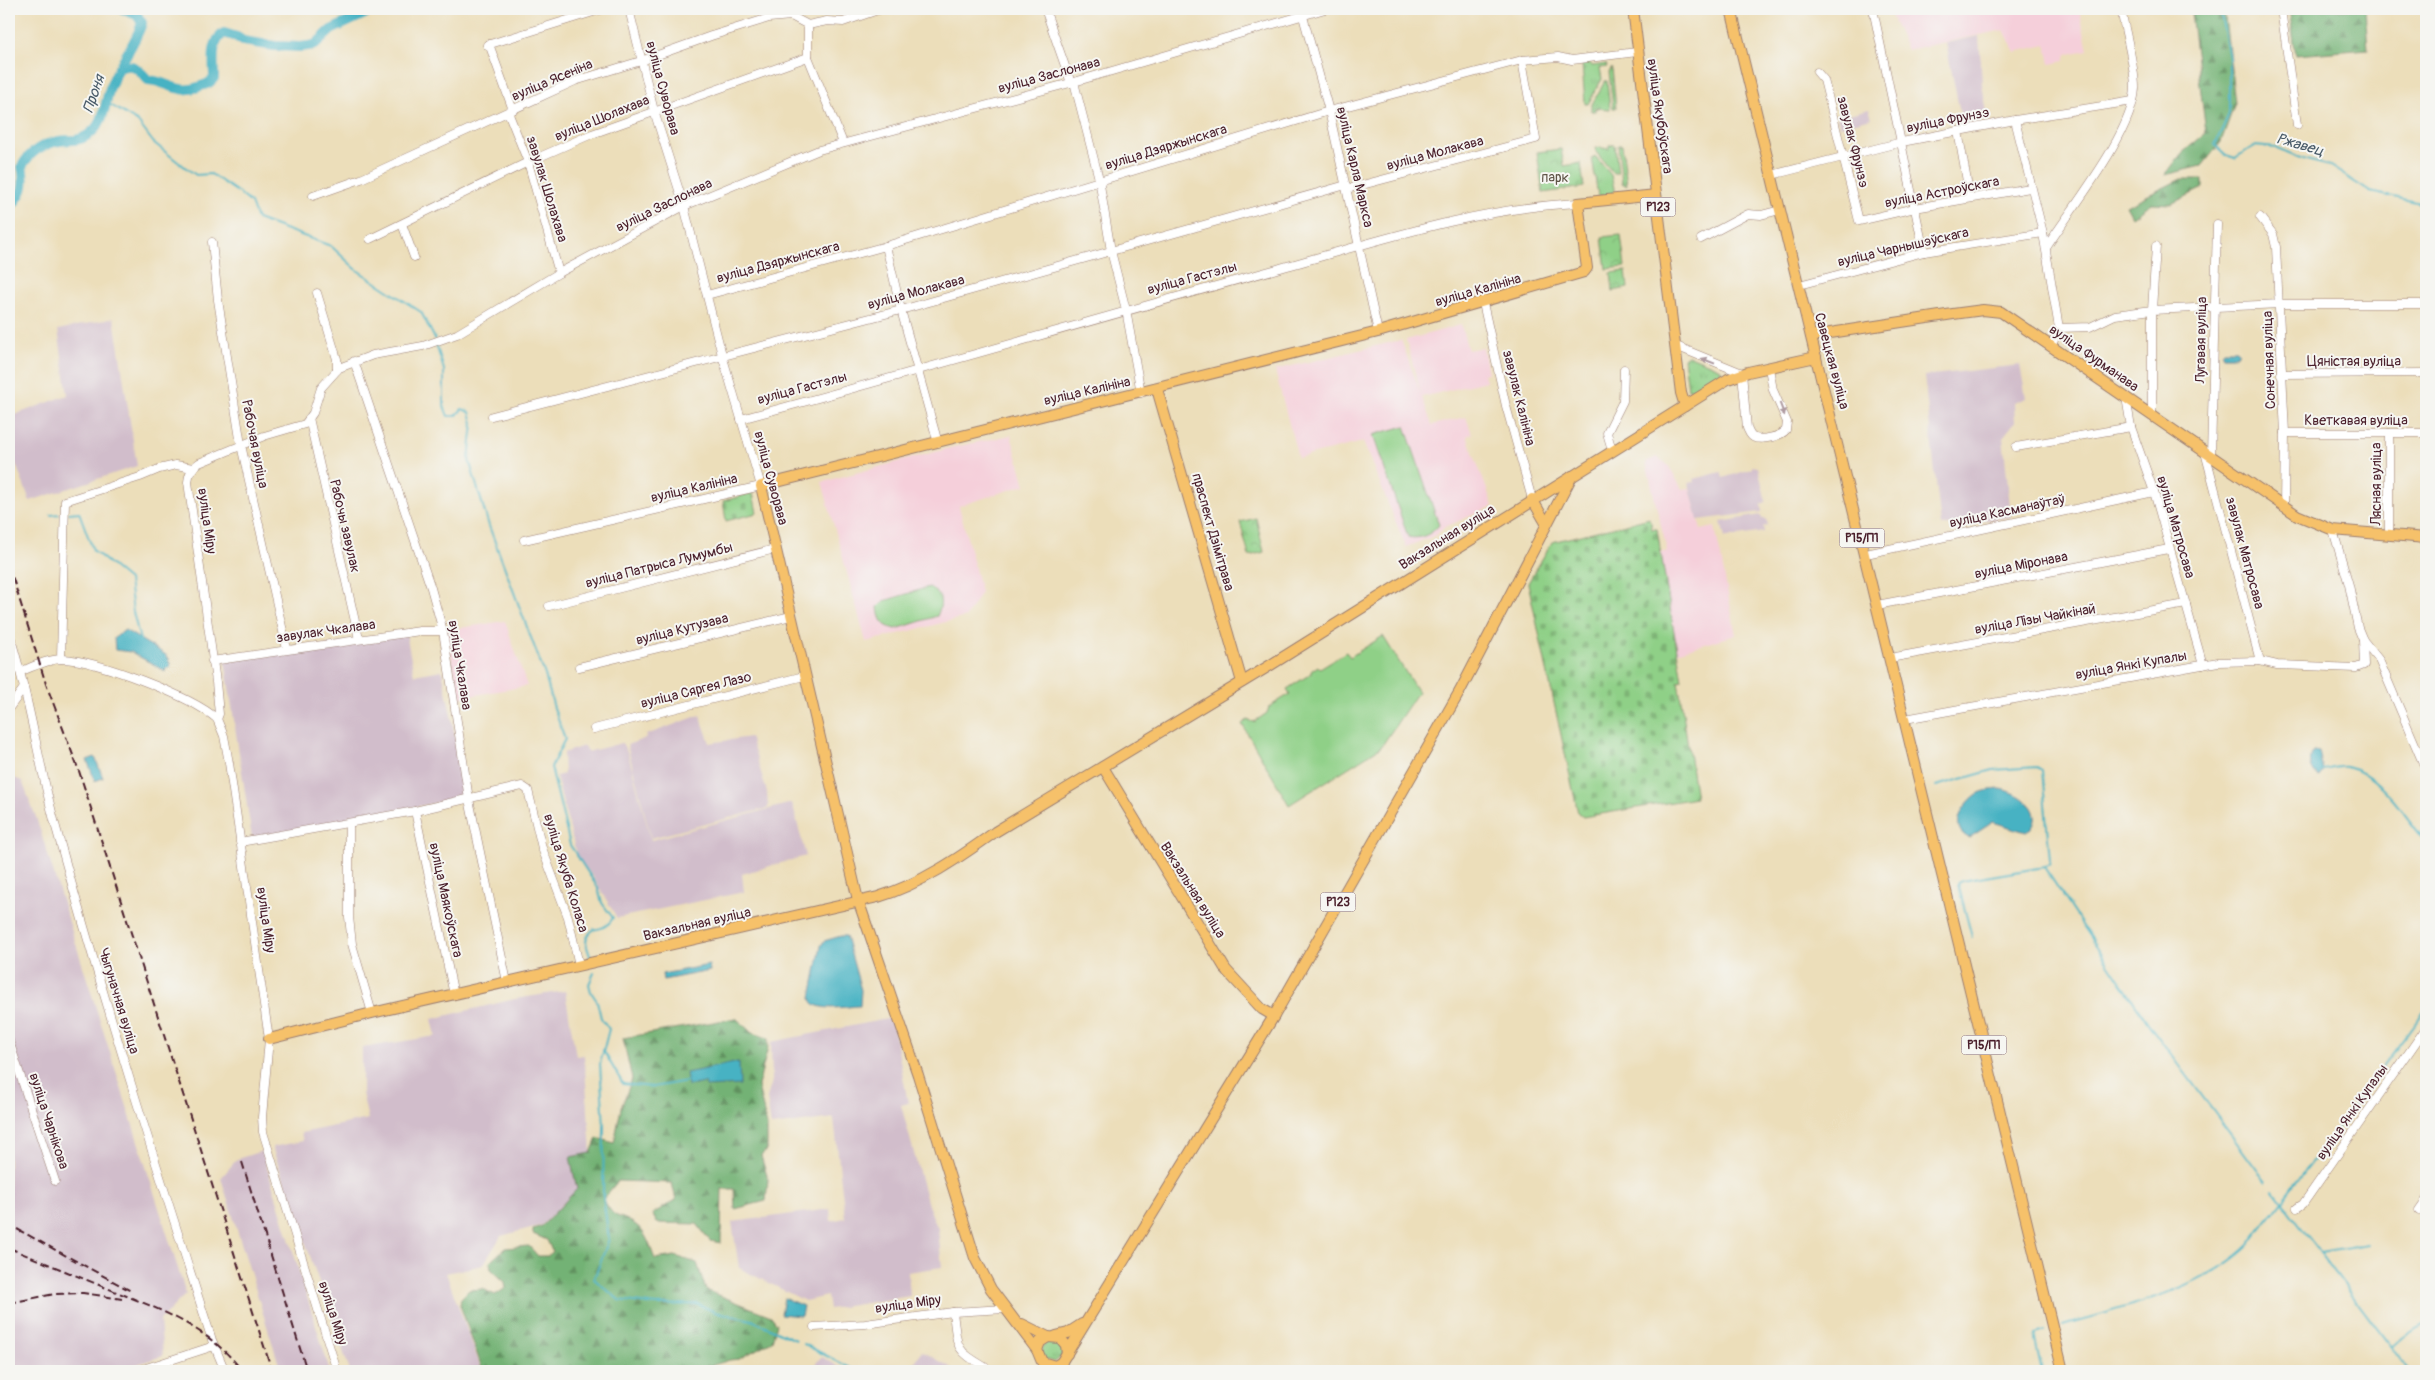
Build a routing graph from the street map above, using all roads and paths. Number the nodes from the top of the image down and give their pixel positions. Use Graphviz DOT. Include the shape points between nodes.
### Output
graph roads {
  1 [pos="603,9"];
  2 [pos="628,9"];
  3 [pos="881,9"];
  4 [pos="1045,9"];
  5 [pos="1325,9"];
  6 [pos="1633,9"];
  7 [pos="1731,9"];
  8 [pos="1873,9"];
  9 [pos="2121,9"];
  10 [pos="2281,9"];
  11 [pos="1302,11"];
  12 [pos="808,26"];
  13 [pos="1637,52"];
  14 [pos="808,56"];
  15 [pos="1522,60"];
  16 [pos="641,61"];
  17 [pos="1817,72"];
  18 [pos="1072,82"];
  19 [pos="2132,101"];
  20 [pos="511,111"];
  21 [pos="654,111"];
  22 [pos="1329,111"];
  23 [pos="2015,120"];
  24 [pos="2297,124"];
  25 [pos="1958,131"];
  26 [pos="1902,142"];
  27 [pos="843,143"];
  28 [pos="1844,156"];
  29 [pos="528,162"];
  30 [pos="1772,175"];
  31 [pos="1099,180"];
  32 [pos="1346,187"];
  33 [pos="2030,188"];
  34 [pos="1656,195"];
  35 [pos="313,196"];
  36 [pos="1970,198"];
  37 [pos="1578,203"];
  38 [pos="684,206"];
  39 [pos="1915,208"];
  40 [pos="1780,210"];
  41 [pos="2260,217"];
  42 [pos="1859,222"];
  43 [pos="402,224"];
  44 [pos="2217,224"];
  45 [pos="2043,233"];
  46 [pos="370,239"];
  47 [pos="1701,240"];
  48 [pos="212,242"];
  49 [pos="886,246"];
  50 [pos="1360,246"];
  51 [pos="2156,246"];
  52 [pos="2046,248"];
  53 [pos="1112,250"];
  54 [pos="1924,252"];
  55 [pos="414,257"];
  56 [pos="559,273"];
  57 [pos="1799,285"];
  58 [pos="317,293"];
  59 [pos="707,295"];
  60 [pos="1483,303"];
  61 [pos="2280,304"];
  62 [pos="2426,304"];
  63 [pos="2214,308"];
  64 [pos="901,310"];
  65 [pos="1126,310"];
  66 [pos="2152,310"];
  67 [pos="2060,328"];
  68 [pos="1378,332"];
  69 [pos="1811,336"];
  70 [pos="2052,345"];
  71 [pos="1676,346"];
  72 [pos="722,355"];
  73 [pos="1816,357"];
  74 [pos="354,361"];
  75 [pos="1769,368"];
  76 [pos="1624,369"];
  77 [pos="337,370"];
  78 [pos="918,371"];
  79 [pos="2426,373"];
  80 [pos="1742,374"];
  81 [pos="2281,374"];
  82 [pos="1157,389"];
  83 [pos="1141,393"];
  84 [pos="2126,397"];
  85 [pos="1685,406"];
  86 [pos="2152,414"];
  87 [pos="492,416"];
  88 [pos="309,418"];
  89 [pos="741,419"];
  90 [pos="2131,427"];
  91 [pos="2285,432"];
  92 [pos="2389,433"];
  93 [pos="2426,433"];
  94 [pos="938,443"];
  95 [pos="241,445"];
  96 [pos="2016,447"];
  97 [pos="1612,450"];
  98 [pos="2208,454"];
  99 [pos="193,468"];
  100 [pos="1573,475"];
  101 [pos="760,486"];
  102 [pos="2154,492"];
  103 [pos="1532,500"];
  104 [pos="2284,508"];
  105 [pos="1546,523"];
  106 [pos="2333,530"];
  107 [pos="2389,535"];
  108 [pos="2426,538"];
  109 [pos="524,540"];
  110 [pos="775,549"];
  111 [pos="2169,549"];
  112 [pos="1866,554"];
  113 [pos="2186,604"];
  114 [pos="1877,605"];
  115 [pos="549,606"];
  116 [pos="791,616"];
  117 [pos="443,631"];
  118 [pos="9,633"];
  119 [pos="359,639"];
  120 [pos="2363,640"];
  121 [pos="287,649"];
  122 [pos="1890,658"];
  123 [pos="62,659"];
  124 [pos="212,661"];
  125 [pos="2260,661"];
  126 [pos="2203,665"];
  127 [pos="2364,665"];
  128 [pos="2381,665"];
  129 [pos="579,667"];
  130 [pos="22,671"];
  131 [pos="804,676"];
  132 [pos="1242,682"];
  133 [pos="24,688"];
  134 [pos="9,708"];
  135 [pos="217,719"];
  136 [pos="1905,720"];
  137 [pos="594,730"];
  138 [pos="1103,767"];
  139 [pos="2426,770"];
  140 [pos="469,799"];
  141 [pos="415,811"];
  142 [pos="348,824"];
  143 [pos="240,842"];
  144 [pos="858,900"];
  145 [pos="579,965"];
  146 [pos="507,982"];
  147 [pos="454,995"];
  148 [pos="372,1013"];
  149 [pos="1274,1016"];
  150 [pos="2426,1028"];
  151 [pos="269,1040"];
  152 [pos="9,1041"];
  153 [pos="55,1180"];
  154 [pos="2426,1200"];
  155 [pos="2297,1208"];
  156 [pos="2419,1210"];
  157 [pos="1006,1309"];
  158 [pos="953,1312"];
  159 [pos="1015,1319"];
  160 [pos="1087,1320"];
  161 [pos="814,1327"];
  162 [pos="1052,1337"];
  163 [pos="214,1346"];
  164 [pos="1038,1354"];
  165 [pos="1064,1358"];
  166 [pos="137,1371"];
  167 [pos="225,1371"];
  168 [pos="337,1371"];
  169 [pos="991,1371"];
  170 [pos="1041,1371"];
  171 [pos="1056,1371"];
  172 [pos="2063,1371"];
  1 -- 20 [label="street, завулак Шолахава" via="488,45"];
  2 -- 16 [label="street, вуліца Суворава"];
  3 -- 12 [label="street" via="843,22 827,21"];
  4 -- 18 [label="street"];
  5 -- 11 [label="street, вуліца Заслонава"];
  6 -- 13 [label="main road, вуліца Якубоўскага / Р123"];
  7 -- 30 [label="main road, Савецкая вуліца / Р15/П1"];
  8 -- 26 [label="street"];
  9 -- 19 [label="street" via="2135,84"];
  10 -- 24 [label="street"];
  11 -- 18 [label="street, вуліца Заслонава"];
  11 -- 22 [label="street, вуліца Карла Маркса"];
  12 -- 14 [label="street"];
  12 -- 16 [label="street, вуліца Ясеніна" via="791,16 769,18"];
  13 -- 15 [label="street, вуліца Дзяржынскага" via="1572,60"];
  13 -- 34 [label="main road, вуліца Якубоўскага / Р123"];
  14 -- 21 [label="street, вуліца Шолахава"];
  14 -- 27 [label="street"];
  15 -- 22 [label="street, вуліца Дзяржынскага"];
  15 -- 32 [label="street, вуліца Молакава" via="1536,139"];
  16 -- 20 [label="street, вуліца Ясеніна" via="575,81"];
  16 -- 21 [label="street, вуліца Суворава"];
  17 -- 28 [label="street, завулак Фрунзэ" via="1824,80"];
  18 -- 27 [label="street, вуліца Заслонава"];
  18 -- 31 [label="street"];
  19 -- 23 [label="street, вуліца Фрунзэ"];
  19 -- 52 [label="street" via="2123,130"];
  20 -- 29 [label="street, завулак Шолахава"];
  20 -- 35 [label="street, вуліца Ясеніна" via="347,185"];
  21 -- 29 [label="street, вуліца Шолахава"];
  21 -- 38 [label="street, вуліца Суворава"];
  22 -- 31 [label="street, вуліца Дзяржынскага"];
  22 -- 32 [label="street, вуліца Карла Маркса"];
  23 -- 25 [label="street, вуліца Фрунзэ"];
  23 -- 33 [label="street"];
  25 -- 26 [label="street, вуліца Фрунзэ"];
  25 -- 36 [label="street"];
  26 -- 28 [label="street, вуліца Фрунзэ"];
  26 -- 39 [label="street"];
  27 -- 38 [label="street, вуліца Заслонава"];
  28 -- 30 [label="street, вуліца Фрунзэ"];
  28 -- 42 [label="street, завулак Фрунзэ"];
  29 -- 43 [label="street, вуліца Шолахава"];
  29 -- 56 [label="street, завулак Шолахава"];
  30 -- 40 [label="main road, Савецкая вуліца / Р15/П1"];
  31 -- 49 [label="street, вуліца Дзяржынскага"];
  31 -- 53 [label="street"];
  32 -- 50 [label="street, вуліца Карла Маркса"];
  32 -- 53 [label="street, вуліца Молакава"];
  33 -- 36 [label="street, вуліца Астроўскага"];
  33 -- 45 [label="street"];
  34 -- 37 [label="main road, вуліца Гастэлы"];
  34 -- 71 [label="main road, вуліца Якубоўскага / Р123"];
  36 -- 39 [label="street, вуліца Астроўскага"];
  37 -- 50 [label="street, вуліца Гастэлы" via="1508,209"];
  37 -- 60 [label="main road, вуліца Калініна" via="1587,268 1584,272"];
  38 -- 56 [label="street, вуліца Заслонава"];
  38 -- 59 [label="street, вуліца Суворава"];
  39 -- 42 [label="street, вуліца Астроўскага"];
  39 -- 54 [label="street"];
  40 -- 47 [label="street" via="1762,215 1748,214"];
  40 -- 57 [label="main road, Савецкая вуліца / Р15/П1"];
  41 -- 61 [label="street, Сонечная вуліца" via="2275,242"];
  43 -- 46 [label="street, вуліца Шолахава"];
  43 -- 55 [label="street"];
  44 -- 63 [label="street, Лугавая вуліца"];
  45 -- 52 [label="street"];
  45 -- 54 [label="street, вуліца Чарнышэўскага"];
  48 -- 95 [label="street, Рабочая вуліца"];
  49 -- 59 [label="street, вуліца Дзяржынскага"];
  49 -- 64 [label="street"];
  50 -- 65 [label="street, вуліца Гастэлы"];
  50 -- 68 [label="street, вуліца Карла Маркса"];
  51 -- 66 [label="street"];
  52 -- 67 [label="street"];
  53 -- 64 [label="street, вуліца Молакава"];
  53 -- 65 [label="street"];
  54 -- 57 [label="street, вуліца Чарнышэўскага"];
  56 -- 74 [label="street, вуліца Заслонава" via="457,334"];
  57 -- 69 [label="main road, Савецкая вуліца / Р15/П1"];
  58 -- 77 [label="street" via="337,359"];
  59 -- 72 [label="street, вуліца Суворава"];
  60 -- 68 [label="main road, вуліца Калініна"];
  60 -- 103 [label="street, завулак Калініна" via="1506,406"];
  61 -- 62 [label="street, вуліца Фурманава"];
  61 -- 63 [label="street, вуліца Фурманава"];
  61 -- 81 [label="street, Сонечная вуліца"];
  63 -- 66 [label="street, вуліца Фурманава"];
  63 -- 98 [label="street, Лугавая вуліца"];
  64 -- 72 [label="street, вуліца Молакава"];
  64 -- 78 [label="street"];
  65 -- 78 [label="street, вуліца Гастэлы"];
  65 -- 83 [label="street"];
  66 -- 67 [label="street, вуліца Фурманава" via="2115,315 2090,327"];
  66 -- 86 [label="street"];
  67 -- 70 [label="street"];
  68 -- 82 [label="main road, вуліца Калініна"];
  69 -- 70 [label="main road, вуліца Фурманава" via="1983,310 2001,312"];
  69 -- 73 [label="main road, Савецкая вуліца / Р15/П1"];
  70 -- 84 [label="main road, вуліца Фурманава"];
  80 -- 71 [label="street, one-way"];
  71 -- 85 [label="main road, вуліца Якубоўскага / Р123"];
  72 -- 87 [label="street, вуліца Молакава"];
  72 -- 89 [label="street, вуліца Суворава"];
  73 -- 75 [label="main road, Вакзальная вуліца"];
  73 -- 112 [label="main road, Савецкая вуліца / Р15/П1"];
  74 -- 77 [label="street, вуліца Заслонава"];
  74 -- 117 [label="street, вуліца Чкалава"];
  75 -- 80 [label="main road, Вакзальная вуліца"];
  75 -- 80 [label="street, one-way" via="1786,422 1786,430 1777,436 1755,438 1750,435"];
  76 -- 97 [label="street" via="1623,401 1607,433"];
  77 -- 88 [label="street, вуліца Заслонава" via="321,388"];
  78 -- 89 [label="street, вуліца Гастэлы"];
  78 -- 94 [label="street"];
  79 -- 81 [label="street, Цяністая вуліца"];
  80 -- 85 [label="main road, Вакзальная вуліца" via="1728,378"];
  81 -- 91 [label="street, Сонечная вуліца"];
  82 -- 83 [label="main road, вуліца Калініна"];
  82 -- 132 [label="main road, праспект Дзімітрава"];
  83 -- 94 [label="main road, вуліца Калініна"];
  84 -- 86 [label="main road, вуліца Фурманава"];
  84 -- 90 [label="street, вуліца Матросава"];
  85 -- 97 [label="main road, Вакзальная вуліца / Р123"];
  86 -- 98 [label="main road, вуліца Фурманава"];
  88 -- 95 [label="street" via="305,424"];
  88 -- 119 [label="street, Рабочы завулак"];
  89 -- 101 [label="street, вуліца Суворава"];
  90 -- 96 [label="street"];
  90 -- 102 [label="street, вуліца Матросава"];
  91 -- 92 [label="street, Кветкавая вуліца"];
  91 -- 104 [label="street, Сонечная вуліца"];
  92 -- 93 [label="street, Кветкавая вуліца"];
  92 -- 107 [label="street, Лясная вуліца"];
  94 -- 101 [label="main road, вуліца Калініна"];
  95 -- 99 [label="street"];
  95 -- 121 [label="street, Рабочая вуліца"];
  97 -- 100 [label="main road, Вакзальная вуліца / Р123"];
  98 -- 104 [label="main road, вуліца Фурманава"];
  98 -- 125 [label="street, завулак Матросава"];
  99 -- 123 [label="street" via="176,464 159,468 65,501"];
  99 -- 124 [label="street, вуліца Міру" via="188,482"];
  100 -- 103 [label="main road, Вакзальная вуліца"];
  100 -- 105 [label="main road, Р123"];
  101 -- 109 [label="street, вуліца Калініна"];
  101 -- 110 [label="main road, вуліца Суворава"];
  102 -- 111 [label="street, вуліца Матросава"];
  102 -- 112 [label="street, вуліца Касманаўтаў"];
  103 -- 105 [label="main road"];
  103 -- 132 [label="main road, Вакзальная вуліца"];
  104 -- 106 [label="main road, вуліца Фурманава"];
  105 -- 149 [label="main road, Р123" via="1460,691"];
  106 -- 107 [label="main road, вуліца Фурманава"];
  106 -- 120 [label="street"];
  107 -- 108 [label="main road, вуліца Фурманава"];
  110 -- 115 [label="street, вуліца Патрыса Лумумбы"];
  110 -- 116 [label="main road, вуліца Суворава"];
  111 -- 113 [label="street, вуліца Матросава"];
  111 -- 114 [label="street, вуліца Міронава"];
  112 -- 114 [label="main road, Савецкая вуліца / Р15/П1"];
  113 -- 122 [label="street, вуліца Лізы Чайкінай"];
  113 -- 126 [label="street, вуліца Матросава"];
  114 -- 122 [label="main road, Савецкая вуліца / Р15/П1"];
  116 -- 129 [label="street, вуліца Кутузава"];
  116 -- 131 [label="main road, вуліца Суворава"];
  117 -- 119 [label="street, завулак Чкалава"];
  117 -- 140 [label="street, вуліца Чкалава"];
  118 -- 130 [label="street, Чыгуначная вуліца"];
  119 -- 121 [label="street, завулак Чкалава"];
  120 -- 127 [label="street"];
  120 -- 128 [label="street"];
  121 -- 124 [label="street, завулак Чкалава"];
  122 -- 136 [label="main road, Савецкая вуліца / Р15/П1"];
  123 -- 130 [label="street"];
  123 -- 135 [label="street" via="83,662 188,699"];
  124 -- 135 [label="street, вуліца Міру"];
  125 -- 126 [label="street, вуліца Янкі Купалы"];
  125 -- 127 [label="street, вуліца Янкі Купалы" via="2278,665 2356,668"];
  126 -- 136 [label="street, вуліца Янкі Купалы"];
  127 -- 128 [label="street, вуліца Янкі Купалы"];
  128 -- 139 [label="street"];
  130 -- 133 [label="street, Чыгуначная вуліца"];
  131 -- 137 [label="street, вуліца Сяргея Лазо"];
  131 -- 144 [label="main road, вуліца Суворава"];
  132 -- 138 [label="main road, Вакзальная вуліца"];
  133 -- 134 [label="street"];
  133 -- 163 [label="street, Чыгуначная вуліца" via="44,781 84,926"];
  135 -- 143 [label="street, вуліца Міру" via="224,736"];
  136 -- 172 [label="main road, Р15/П1"];
  138 -- 144 [label="main road, Вакзальная вуліца" via="932,874 890,893"];
  138 -- 149 [label="main road, Вакзальная вуліца" via="1226,970 1262,1009"];
  140 -- 141 [label="street, вуліца Якуба Коласа"];
  140 -- 145 [label="street, вуліца Якуба Коласа" via="522,786 528,790 542,848 568,917"];
  140 -- 146 [label="street, вуліца Чкалава"];
  141 -- 142 [label="street, вуліца Якуба Коласа"];
  141 -- 147 [label="street, вуліца Маякоўскага"];
  142 -- 143 [label="street, вуліца Якуба Коласа"];
  142 -- 148 [label="street" via="352,944"];
  143 -- 151 [label="street, вуліца Міру"];
  144 -- 145 [label="main road, Вакзальная вуліца"];
  144 -- 157 [label="main road, вуліца Суворава" via="918,1075 975,1258"];
  145 -- 146 [label="main road, Вакзальная вуліца"];
  146 -- 147 [label="main road, Вакзальная вуліца"];
  147 -- 148 [label="main road, Вакзальная вуліца"];
  148 -- 151 [label="main road, Вакзальная вуліца"];
  149 -- 160 [label="main road, Р123"];
  150 -- 155 [label="street, вуліца Янкі Купалы" via="2303,1204"];
  151 -- 168 [label="street, вуліца Міру" via="262,1117 265,1146"];
  152 -- 153 [label="street, вуліца Чарнікова"];
  154 -- 156 [label="street"];
  157 -- 158 [label="street, вуліца Міру"];
  157 -- 159 [label="main road, вуліца Суворава"];
  158 -- 161 [label="street, вуліца Міру"];
  158 -- 169 [label="street" via="961,1353"];
  159 -- 162 [label="main road" via="1037,1333"];
  159 -- 164 [label="main road"];
  160 -- 162 [label="main road" via="1068,1333"];
  160 -- 165 [label="main road, Р123"];
  162 -- 164 [label="main road" via="1040,1342"];
  162 -- 165 [label="main road" via="1066,1345"];
  163 -- 166 [label="street"];
  163 -- 167 [label="street, Чыгуначная вуліца"];
  164 -- 165 [label="main road" via="1050,1366"];
  164 -- 170 [label="main road"];
  165 -- 171 [label="main road, Р123"];
}
